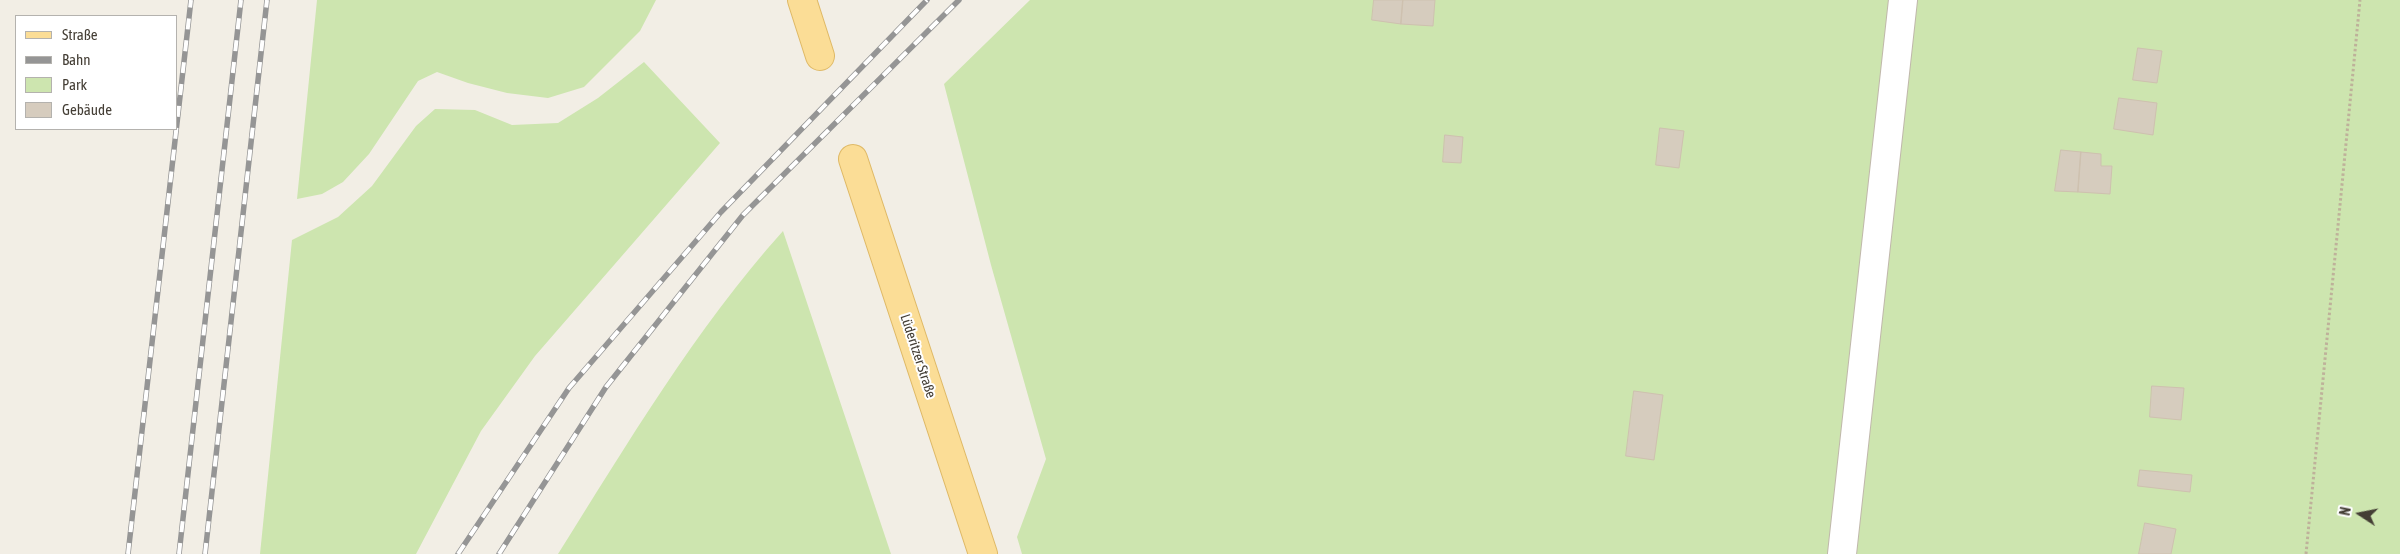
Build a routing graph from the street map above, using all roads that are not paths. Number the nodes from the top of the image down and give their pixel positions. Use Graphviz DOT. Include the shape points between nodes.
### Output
graph roads {
  1 [pos="802,0"];
  2 [pos="1903,0"];
  3 [pos="820,56"];
  4 [pos="853,159"];
  5 [pos="983,554"];
  6 [pos="1842,554"];
  1 -- 3 [label="main road"];
  2 -- 6 [label="lane"];
  4 -- 5 [label="main road, Lüderitzer Straße"];
}
